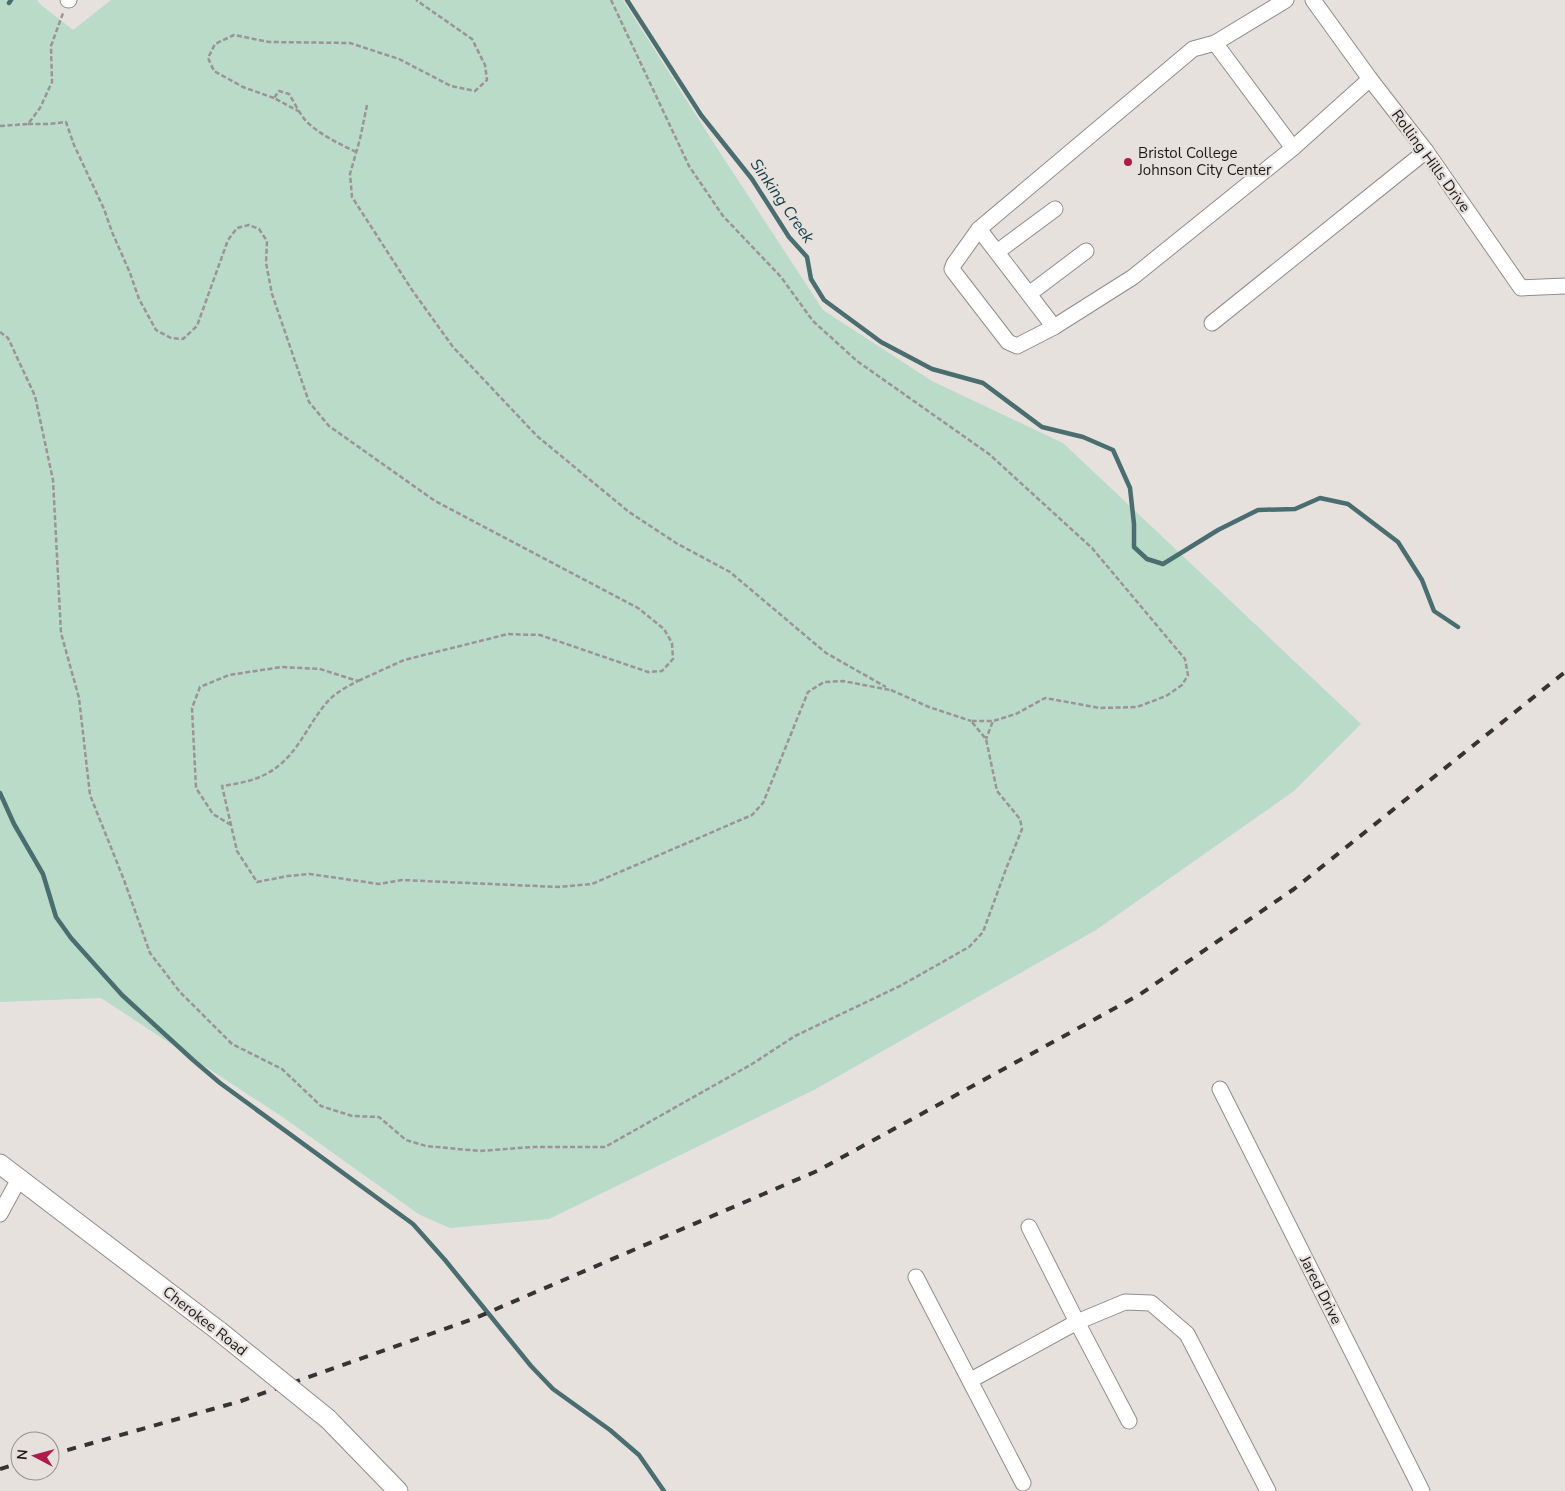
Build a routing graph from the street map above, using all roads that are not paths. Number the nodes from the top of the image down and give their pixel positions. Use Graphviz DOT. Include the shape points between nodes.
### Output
graph roads {
  1 [pos="1286,0"];
  2 [pos="1313,0"];
  3 [pos="1215,43"];
  4 [pos="1370,79"];
  5 [pos="1294,148"];
  6 [pos="1426,152"];
  7 [pos="1055,209"];
  8 [pos="979,229"];
  9 [pos="1086,251"];
  10 [pos="997,252"];
  11 [pos="1565,286"];
  12 [pos="1028,294"];
  13 [pos="1212,324"];
  14 [pos="1054,327"];
  15 [pos="1220,1089"];
  16 [pos="0,1164"];
  17 [pos="19,1179"];
  18 [pos="0,1214"];
  19 [pos="1029,1227"];
  20 [pos="916,1277"];
  21 [pos="1076,1322"];
  22 [pos="971,1380"];
  23 [pos="1129,1421"];
  24 [pos="1024,1483"];
  25 [pos="398,1491"];
  26 [pos="1268,1491"];
  27 [pos="1422,1491"];
  1 -- 3 [label="street"];
  2 -- 4 [label="street, Rolling Hills Drive"];
  3 -- 5 [label="street"];
  3 -- 8 [label="street" via="1193,49"];
  4 -- 5 [label="street"];
  4 -- 6 [label="street, Rolling Hills Drive"];
  5 -- 14 [label="street" via="1133,277"];
  6 -- 11 [label="street, Rolling Hills Drive" via="1521,288"];
  6 -- 13 [label="street"];
  7 -- 10 [label="street"];
  8 -- 10 [label="street"];
  8 -- 14 [label="street" via="954,264 954,272 1012,345 1017,346"];
  9 -- 12 [label="street"];
  10 -- 12 [label="street"];
  12 -- 14 [label="street"];
  15 -- 27 [label="street, Jared Drive"];
  16 -- 17 [label="main road, Cherokee Road"];
  17 -- 18 [label="street"];
  17 -- 25 [label="main road, Cherokee Road, bridge" via="219,1331 328,1419"];
  19 -- 21 [label="street"];
  20 -- 22 [label="street"];
  21 -- 22 [label="street"];
  21 -- 23 [label="street"];
  21 -- 26 [label="street" via="1125,1302 1151,1303 1187,1334"];
  22 -- 24 [label="street"];
}
